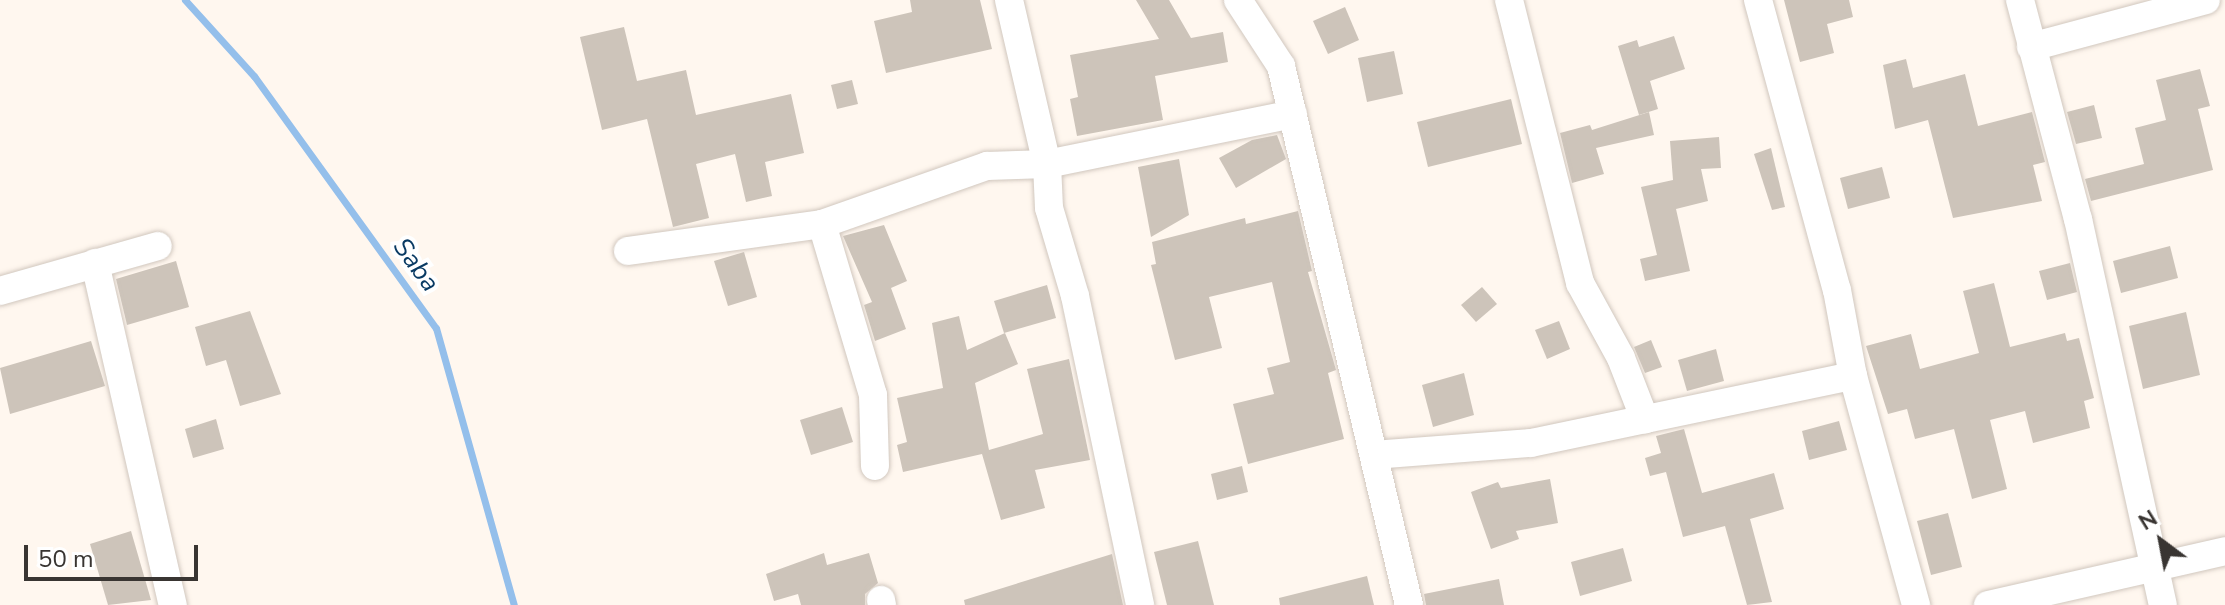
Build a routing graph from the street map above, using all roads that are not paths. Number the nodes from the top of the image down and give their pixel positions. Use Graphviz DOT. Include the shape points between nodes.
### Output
graph roads {
  1 [pos="1009,0"];
  2 [pos="1238,0"];
  3 [pos="1509,0"];
  4 [pos="1758,0"];
  5 [pos="2020,0"];
  6 [pos="2206,0"];
  7 [pos="2031,47"];
  8 [pos="1293,114"];
  9 [pos="1047,164"];
  10 [pos="822,224"];
  11 [pos="158,246"];
  12 [pos="628,251"];
  13 [pos="95,263"];
  14 [pos="0,291"];
  15 [pos="1853,376"];
  16 [pos="1645,420"];
  17 [pos="1374,455"];
  18 [pos="875,466"];
  19 [pos="2225,551"];
  20 [pos="2153,567"];
  21 [pos="173,605"];
  22 [pos="1140,605"];
  23 [pos="1409,605"];
  24 [pos="1916,605"];
  25 [pos="1988,605"];
  26 [pos="2163,605"];
  1 -- 9 [label="street"];
  2 -- 8 [label="street" via="1281,66"];
  3 -- 16 [label="street" via="1580,283 1621,358"];
  4 -- 15 [label="street" via="1818,215"];
  5 -- 7 [label="street"];
  6 -- 7 [label="street"];
  7 -- 20 [label="street" via="2078,219"];
  8 -- 9 [label="street"];
  8 -- 17 [label="street"];
  9 -- 10 [label="street" via="987,166"];
  9 -- 22 [label="street" via="1049,208 1075,296"];
  10 -- 12 [label="street"];
  10 -- 18 [label="street" via="873,395"];
  11 -- 13 [label="street"];
  13 -- 14 [label="street"];
  13 -- 21 [label="street"];
  15 -- 16 [label="street"];
  15 -- 24 [label="street"];
  16 -- 17 [label="street" via="1477,451"];
  17 -- 23 [label="street"];
  19 -- 20 [label="street"];
  20 -- 25 [label="street"];
  20 -- 26 [label="street"];
}
